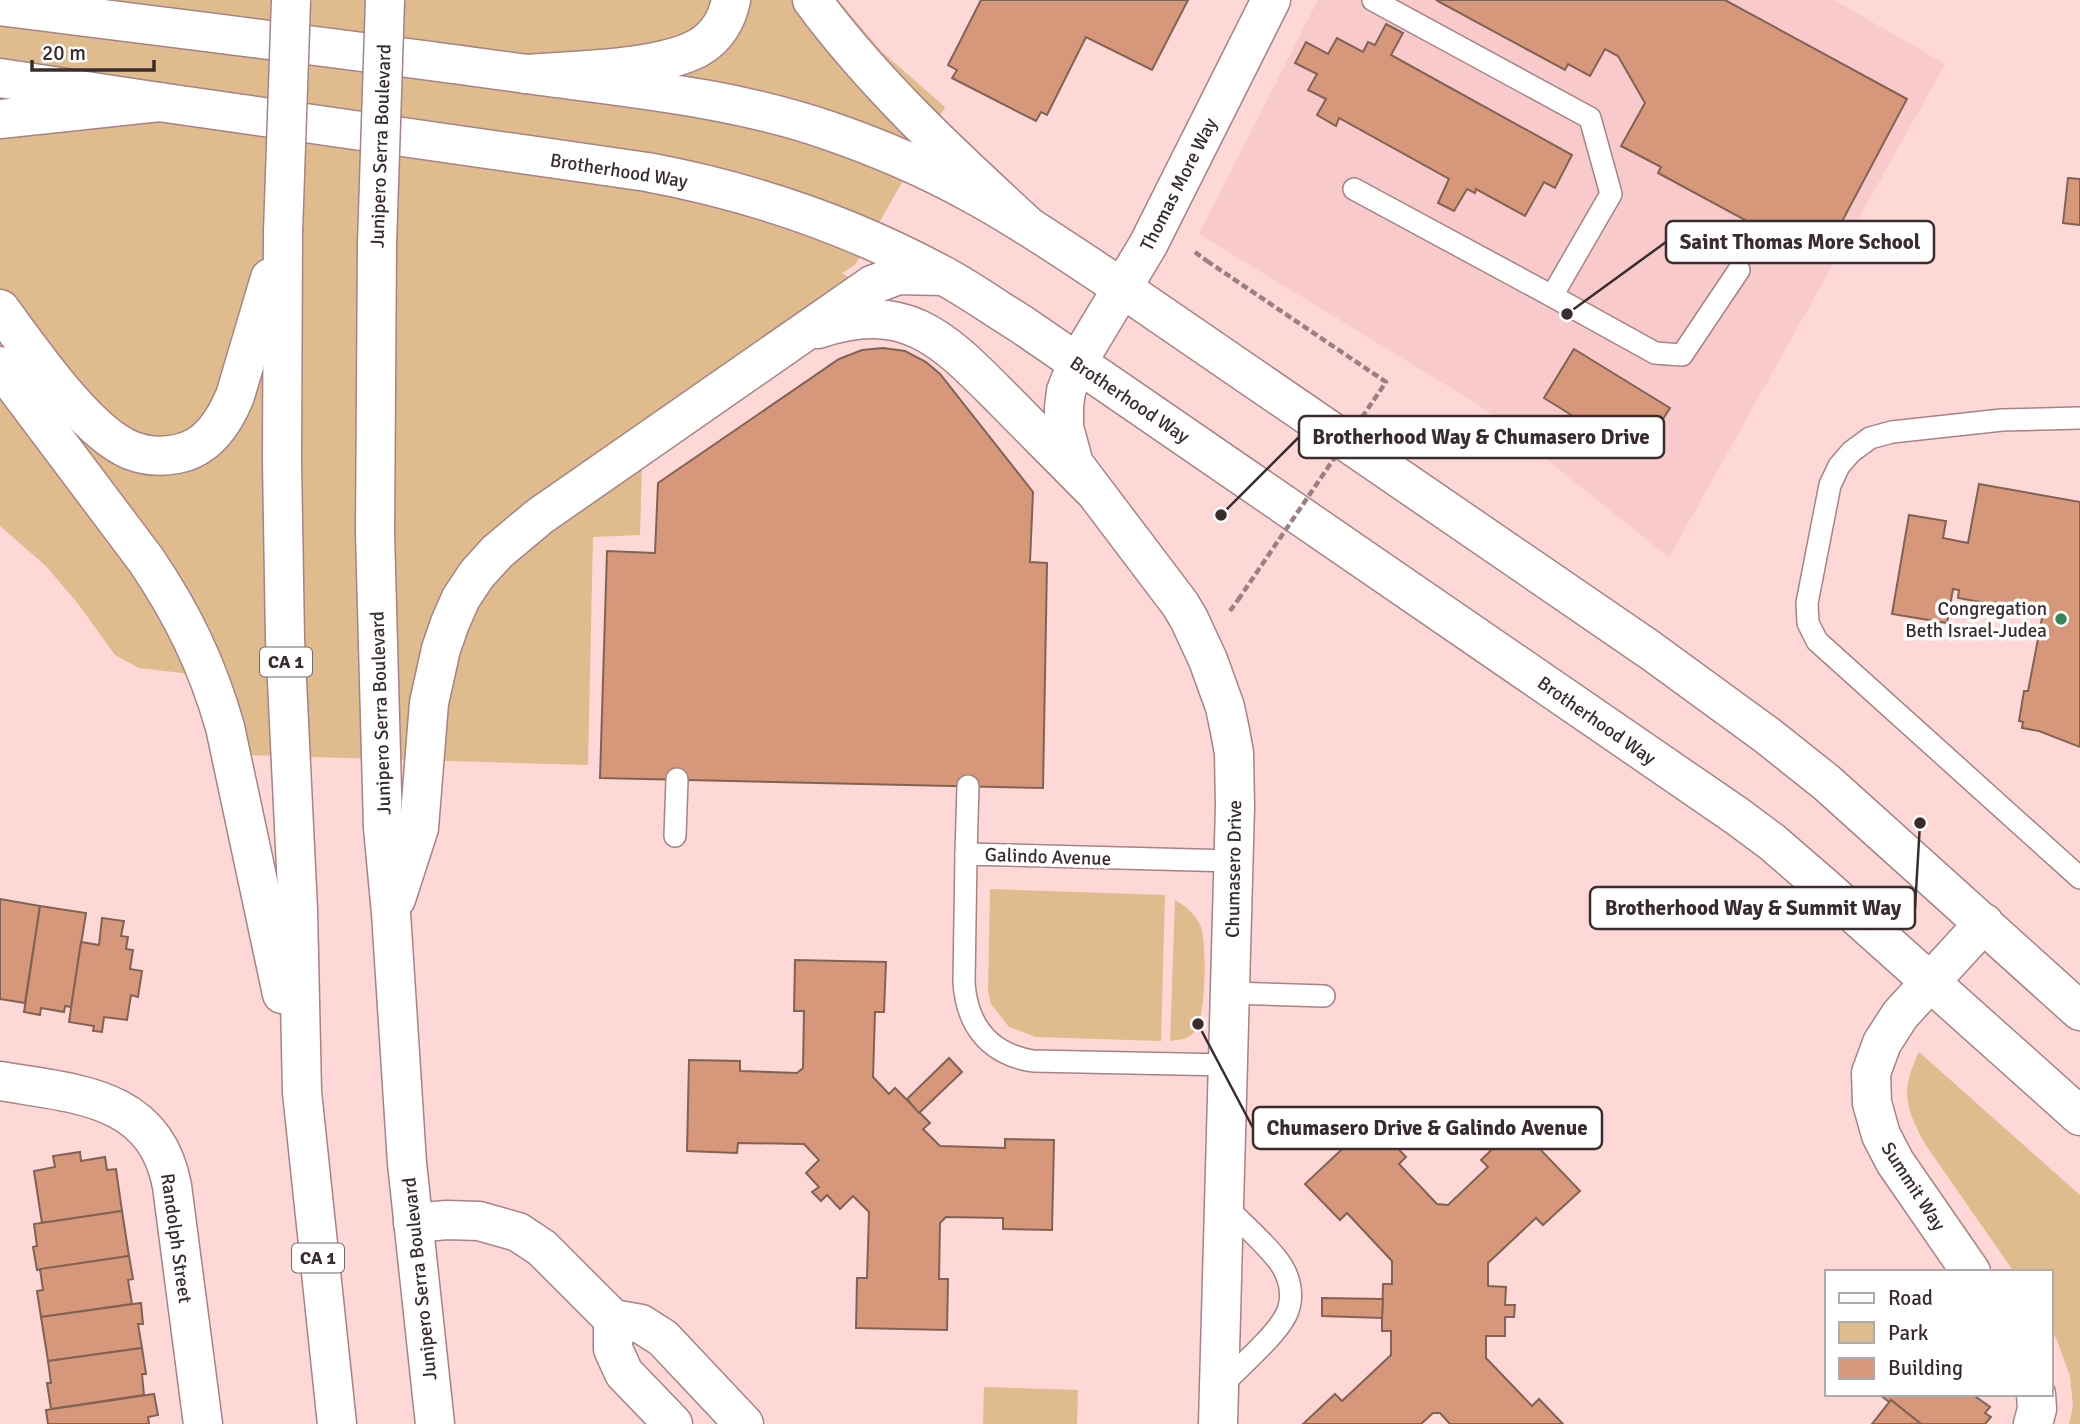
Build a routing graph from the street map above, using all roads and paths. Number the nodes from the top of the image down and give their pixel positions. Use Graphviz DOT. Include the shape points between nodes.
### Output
graph roads {
  1 [pos="292,0"];
  2 [pos="385,0"];
  3 [pos="731,0"];
  4 [pos="812,0"];
  5 [pos="1270,0"];
  6 [pos="1373,0"];
  7 [pos="0,6"];
  8 [pos="525,74"];
  9 [pos="0,78"];
  10 [pos="159,102"];
  11 [pos="0,119"];
  12 [pos="1354,189"];
  13 [pos="1027,225"];
  14 [pos="284,232"];
  15 [pos="1195,252"];
  16 [pos="1739,270"];
  17 [pos="944,276"];
  18 [pos="1122,288"];
  19 [pos="1552,296"];
  20 [pos="0,309"];
  21 [pos="787,343"];
  22 [pos="1077,363"];
  23 [pos="0,366"];
  24 [pos="2080,418"];
  25 [pos="1091,488"];
  26 [pos="1227,614"];
  27 [pos="677,779"];
  28 [pos="968,786"];
  29 [pos="675,836"];
  30 [pos="966,854"];
  31 [pos="1233,861"];
  32 [pos="2080,878"];
  33 [pos="391,913"];
  34 [pos="1984,923"];
  35 [pos="1930,981"];
  36 [pos="1230,993"];
  37 [pos="1324,996"];
  38 [pos="2080,1011"];
  39 [pos="1228,1065"];
  40 [pos="0,1081"];
  41 [pos="302,1092"];
  42 [pos="2080,1116"];
  43 [pos="1224,1205"];
  44 [pos="413,1223"];
  45 [pos="1970,1270"];
  46 [pos="613,1319"];
  47 [pos="1220,1387"];
  48 [pos="2036,1396"];
  49 [pos="203,1424"];
  50 [pos="337,1424"];
  51 [pos="435,1424"];
  52 [pos="673,1424"];
  53 [pos="744,1424"];
  54 [pos="1218,1424"];
  55 [pos="2033,1424"];
  1 -- 14 [label="main road, CA 1, bridge"];
  2 -- 33 [label="main road, Junipero Serra Boulevard, bridge" via="375,520 383,828"];
  3 -- 8 [label="main road" via="717,31 685,53 635,65"];
  4 -- 13 [label="main road" via="894,97"];
  5 -- 18 [label="main road, Thomas More Way"];
  6 -- 19 [label="lane" via="1590,118 1611,194"];
  7 -- 8 [label="main road"];
  8 -- 13 [label="main road" via="700,98 788,118 892,155 971,192"];
  9 -- 10 [label="main road, Brotherhood Way"];
  10 -- 11 [label="main road"];
  10 -- 17 [label="main road, Brotherhood Way" via="692,181 821,222"];
  12 -- 19 [label="lane"];
  13 -- 18 [label="main road"];
  14 -- 20 [label="main road" via="228,413 208,439 180,453 147,455 104,435"];
  14 -- 41 [label="main road, CA 1" via="285,626"];
  15 -- 26 [label="path, bridge" via="1386,382"];
  16 -- 19 [label="lane" via="1682,355 1654,353"];
  17 -- 21 [label="main road" via="905,274 881,280"];
  17 -- 22 [label="main road, Brotherhood Way"];
  18 -- 22 [label="main road, Thomas More Way"];
  18 -- 34 [label="main road" via="1709,691 1827,783"];
  21 -- 25 [label="main road" via="829,326 866,319 900,323 932,335 965,361"];
  21 -- 33 [label="main road" via="540,516 477,574 450,623 436,668 419,828"];
  22 -- 25 [label="main road, Chumasero Drive" via="1066,391 1064,427 1074,464"];
  22 -- 35 [label="main road, Brotherhood Way" via="1745,822"];
  23 -- 41 [label="main road" via="146,560 180,612 205,666 233,757"];
  24 -- 32 [label="lane" via="2002,420 1870,438 1851,452 1830,485 1807,603 1808,623 1817,641"];
  25 -- 31 [label="main road, Chumasero Drive" via="1180,604 1208,660 1225,707 1234,753"];
  27 -- 29 [label="lane"];
  28 -- 30 [label="lane"];
  30 -- 31 [label="lane, Galindo Avenue"];
  30 -- 39 [label="lane, Galindo Avenue" via="965,998 977,1027 993,1046 1032,1061"];
  31 -- 36 [label="main road, Chumasero Drive"];
  33 -- 44 [label="main road, Junipero Serra Boulevard"];
  34 -- 35 [label="main road, Summit Way"];
  34 -- 38 [label="main road"];
  35 -- 42 [label="main road, Brotherhood Way"];
  35 -- 45 [label="main road, Summit Way" via="1882,1043 1871,1073 1872,1103 1895,1162"];
  36 -- 37 [label="lane"];
  36 -- 39 [label="main road, Chumasero Drive"];
  39 -- 43 [label="main road, Chumasero Drive"];
  40 -- 49 [label="main road, Randolph Street" via="105,1103 141,1124 162,1151 172,1186"];
  41 -- 50 [label="main road, CA 1"];
  43 -- 47 [label="main road, Chumasero Drive"];
  43 -- 47 [label="lane" via="1278,1260 1289,1278 1291,1295 1287,1314 1276,1330"];
  44 -- 46 [label="main road" via="479,1221 518,1232 542,1248"];
  44 -- 51 [label="main road, Junipero Serra Boulevard"];
  46 -- 52 [label="main road" via="613,1349 624,1373"];
  46 -- 53 [label="main road" via="641,1324 663,1338"];
  47 -- 54 [label="main road, Chumasero Drive"];
  48 -- 55 [label="main road"];
}
